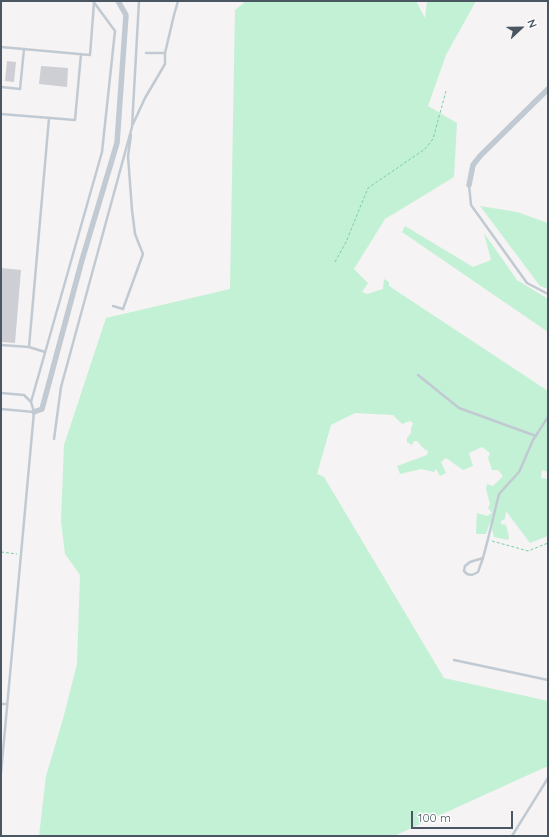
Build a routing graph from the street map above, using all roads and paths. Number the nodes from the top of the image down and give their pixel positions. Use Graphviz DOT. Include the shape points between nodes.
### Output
graph roads {
  1 [pos="118,1"];
  2 [pos="139,1"];
  3 [pos="178,1"];
  4 [pos="93,2"];
  5 [pos="1,47"];
  6 [pos="24,49"];
  7 [pos="146,52"];
  8 [pos="165,53"];
  9 [pos="81,54"];
  10 [pos="1,87"];
  11 [pos="548,89"];
  12 [pos="446,91"];
  13 [pos="1,114"];
  14 [pos="50,118"];
  15 [pos="132,127"];
  16 [pos="469,185"];
  17 [pos="335,262"];
  18 [pos="548,294"];
  19 [pos="113,306"];
  20 [pos="1,345"];
  21 [pos="30,347"];
  22 [pos="45,352"];
  23 [pos="418,375"];
  24 [pos="1,393"];
  25 [pos="31,402"];
  26 [pos="1,409"];
  27 [pos="34,412"];
  28 [pos="548,417"];
  29 [pos="536,436"];
  30 [pos="54,439"];
  31 [pos="488,539"];
  32 [pos="548,543"];
  33 [pos="1,552"];
  34 [pos="21,554"];
  35 [pos="483,558"];
  36 [pos="454,660"];
  37 [pos="548,680"];
  38 [pos="1,704"];
  39 [pos="7,704"];
  40 [pos="1,772"];
  41 [pos="548,778"];
  42 [pos="512,836"];
  1 -- 27 [label="street" via="126,15 117,143 42,409"];
  2 -- 15 [label="lane"];
  3 -- 8 [label="lane"];
  4 -- 9 [label="lane" via="90,55"];
  4 -- 22 [label="lane" via="115,31 102,152"];
  5 -- 6 [label="lane"];
  6 -- 9 [label="lane"];
  6 -- 10 [label="lane" via="20,88"];
  7 -- 8 [label="lane"];
  8 -- 15 [label="lane" via="165,64 144,98"];
  9 -- 14 [label="lane" via="75,120"];
  11 -- 16 [label="street" via="480,156 473,165"];
  12 -- 17 [label="path" via="433,139 425,149 368,188"];
  13 -- 14 [label="lane"];
  14 -- 21 [label="lane"];
  15 -- 19 [label="lane" via="128,156 132,210 135,234 143,254 123,309"];
  15 -- 30 [label="lane" via="61,387"];
  16 -- 18 [label="lane" via="471,205 527,284"];
  20 -- 21 [label="lane"];
  21 -- 22 [label="lane"];
  22 -- 25 [label="lane"];
  23 -- 29 [label="lane" via="459,408"];
  24 -- 25 [label="lane" via="24,395"];
  25 -- 27 [label="lane"];
  26 -- 27 [label="lane"];
  27 -- 34 [label="lane"];
  28 -- 29 [label="lane"];
  29 -- 31 [label="lane" via="518,472 499,494"];
  31 -- 32 [label="path" via="528,551"];
  31 -- 35 [label="lane"];
  33 -- 34 [label="path"];
  34 -- 39 [label="lane"];
  35 -- 35 [label="lane" via="478,572 472,575 464,571 464,566"];
  36 -- 37 [label="lane"];
  38 -- 39 [label="lane"];
  39 -- 40 [label="lane"];
  41 -- 42 [label="lane"];
}
